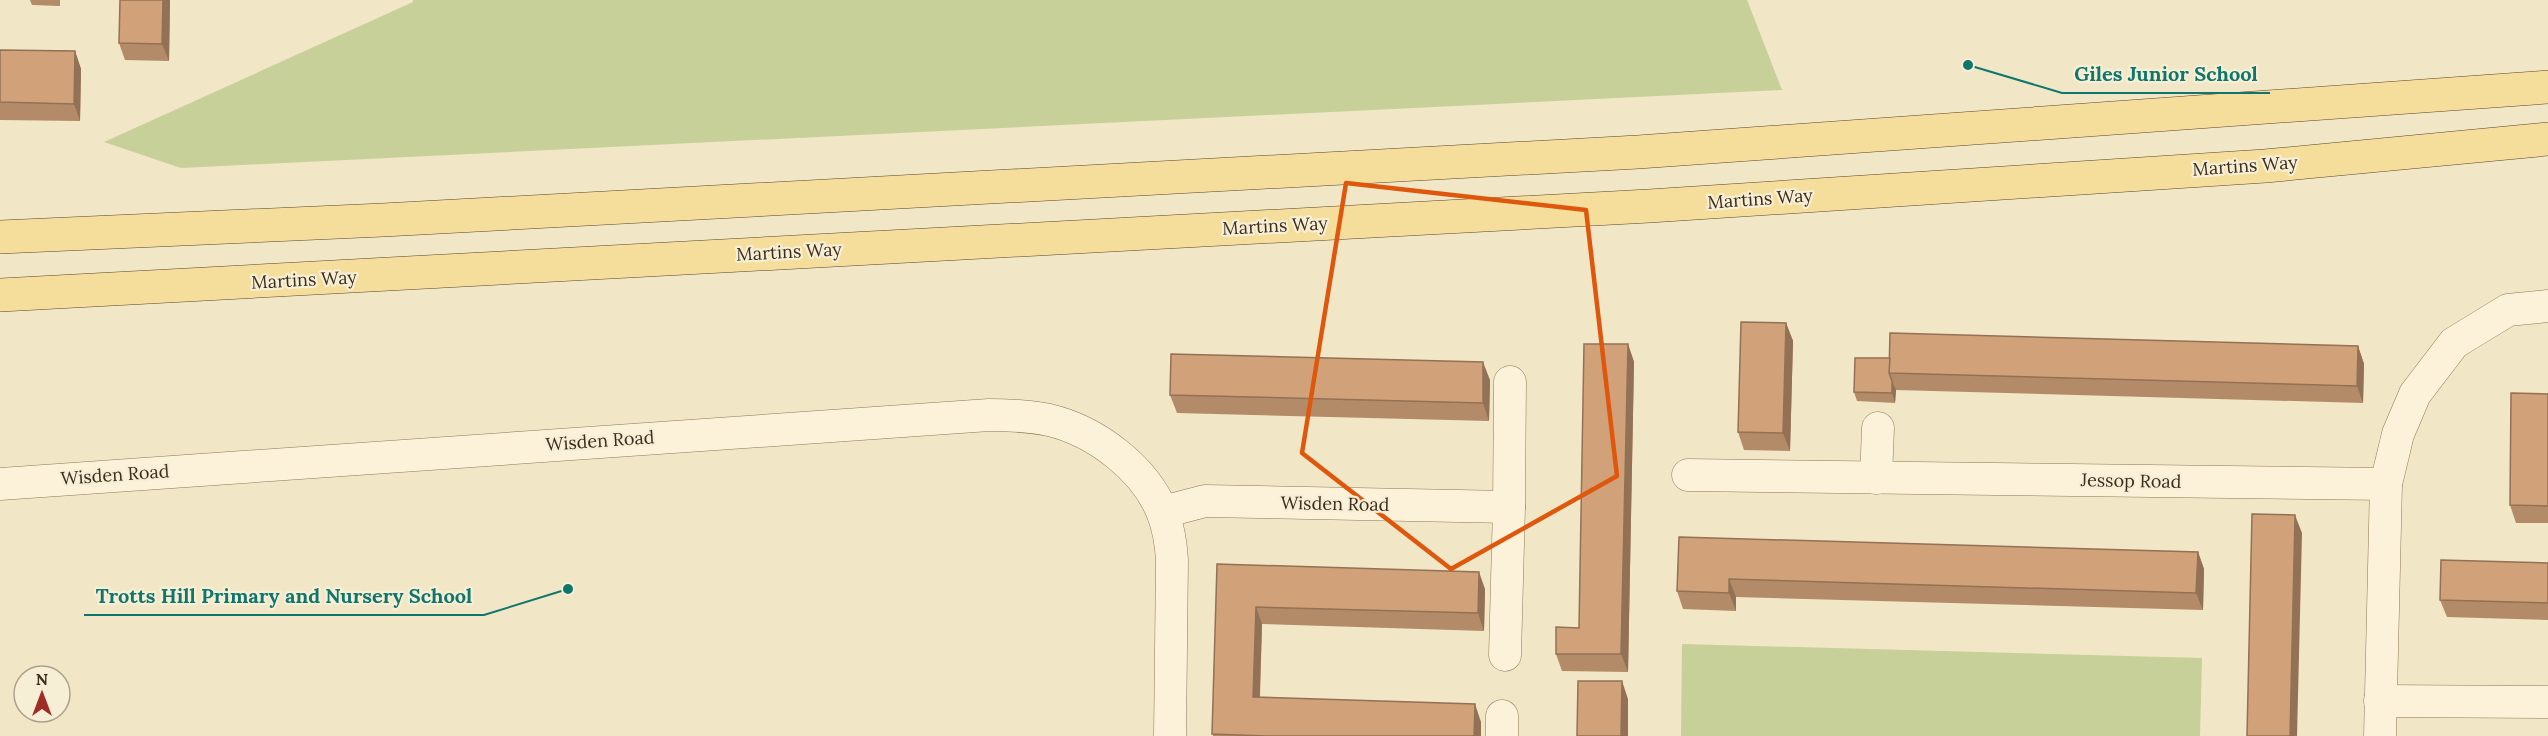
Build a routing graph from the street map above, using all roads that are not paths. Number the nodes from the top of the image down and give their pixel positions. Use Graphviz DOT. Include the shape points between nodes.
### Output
graph roads {
  1 [pos="2548,87"];
  2 [pos="2548,139"];
  3 [pos="0,237"];
  4 [pos="0,295"];
  5 [pos="2548,306"];
  6 [pos="1510,382"];
  7 [pos="1878,428"];
  8 [pos="1688,475"];
  9 [pos="1876,478"];
  10 [pos="0,484"];
  11 [pos="2386,484"];
  12 [pos="1509,507"];
  13 [pos="1163,512"];
  14 [pos="1505,655"];
  15 [pos="2380,701"];
  16 [pos="2548,702"];
  17 [pos="1170,736"];
  18 [pos="2380,736"];
  1 -- 3 [label="main road" via="1638,152"];
  2 -- 4 [label="main road, Martins Way" via="2253,166 1649,206"];
  5 -- 11 [label="street" via="2508,310 2454,344 2415,394 2398,434"];
  6 -- 12 [label="street"];
  7 -- 9 [label="street"];
  8 -- 9 [label="street, Jessop Road"];
  9 -- 11 [label="street, Jessop Road"];
  10 -- 13 [label="street, Wisden Road" via="989,415 1051,421 1086,434 1130,466 1147,484"];
  11 -- 15 [label="street"];
  12 -- 13 [label="street, Wisden Road" via="1204,501"];
  12 -- 14 [label="street"];
  13 -- 17 [label="street, Wisden Road" via="1172,560"];
  15 -- 16 [label="street"];
  15 -- 18 [label="street"];
}
